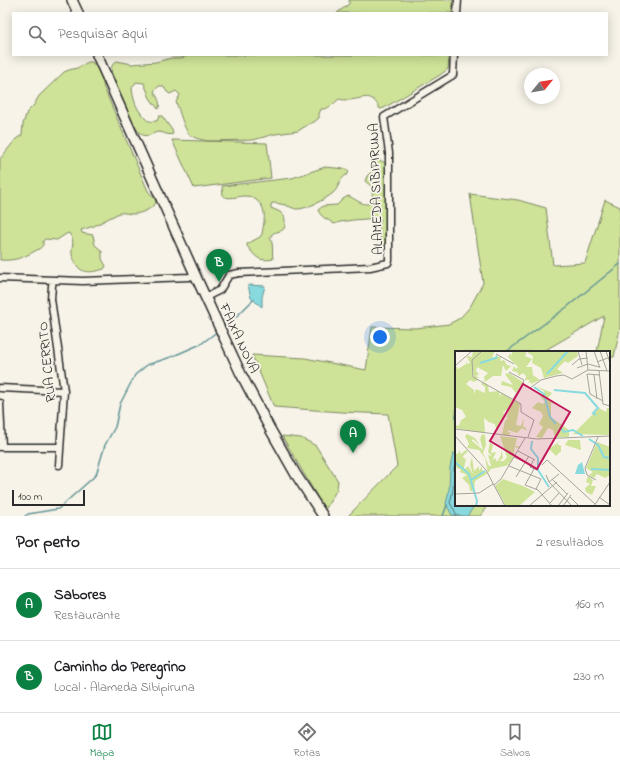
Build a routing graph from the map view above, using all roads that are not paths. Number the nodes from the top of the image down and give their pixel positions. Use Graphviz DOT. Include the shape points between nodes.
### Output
graph roads {
  1 [pos="72,0"];
  2 [pos="458,0"];
  3 [pos="78,12"];
  4 [pos="457,12"];
  5 [pos="97,56"];
  6 [pos="454,56"];
  7 [pos="195,275"];
  8 [pos="0,278"];
  9 [pos="53,280"];
  10 [pos="206,297"];
  11 [pos="0,388"];
  12 [pos="64,391"];
  13 [pos="0,403"];
  14 [pos="1,447"];
  15 [pos="60,447"];
  16 [pos="59,465"];
  17 [pos="323,516"];
  1 -- 3 [label="highway"];
  2 -- 4 [label="street"];
  5 -- 7 [label="highway, FAIXA NOVA"];
  6 -- 10 [label="street, ALAMEDA SIBIPIRUNA" via="453,75 384,117 389,153 388,263 370,267 229,274 220,290"];
  7 -- 9 [label="street"];
  7 -- 10 [label="highway, FAIXA NOVA"];
  8 -- 9 [label="street"];
  9 -- 12 [label="street, RUA CERRITO" via="51,300"];
  10 -- 17 [label="highway, FAIXA NOVA" via="270,429"];
  11 -- 12 [label="street"];
  12 -- 15 [label="street, RUA CERRITO"];
  13 -- 14 [label="street"];
  14 -- 15 [label="street"];
  15 -- 16 [label="street, RUA CERRITO"];
}
